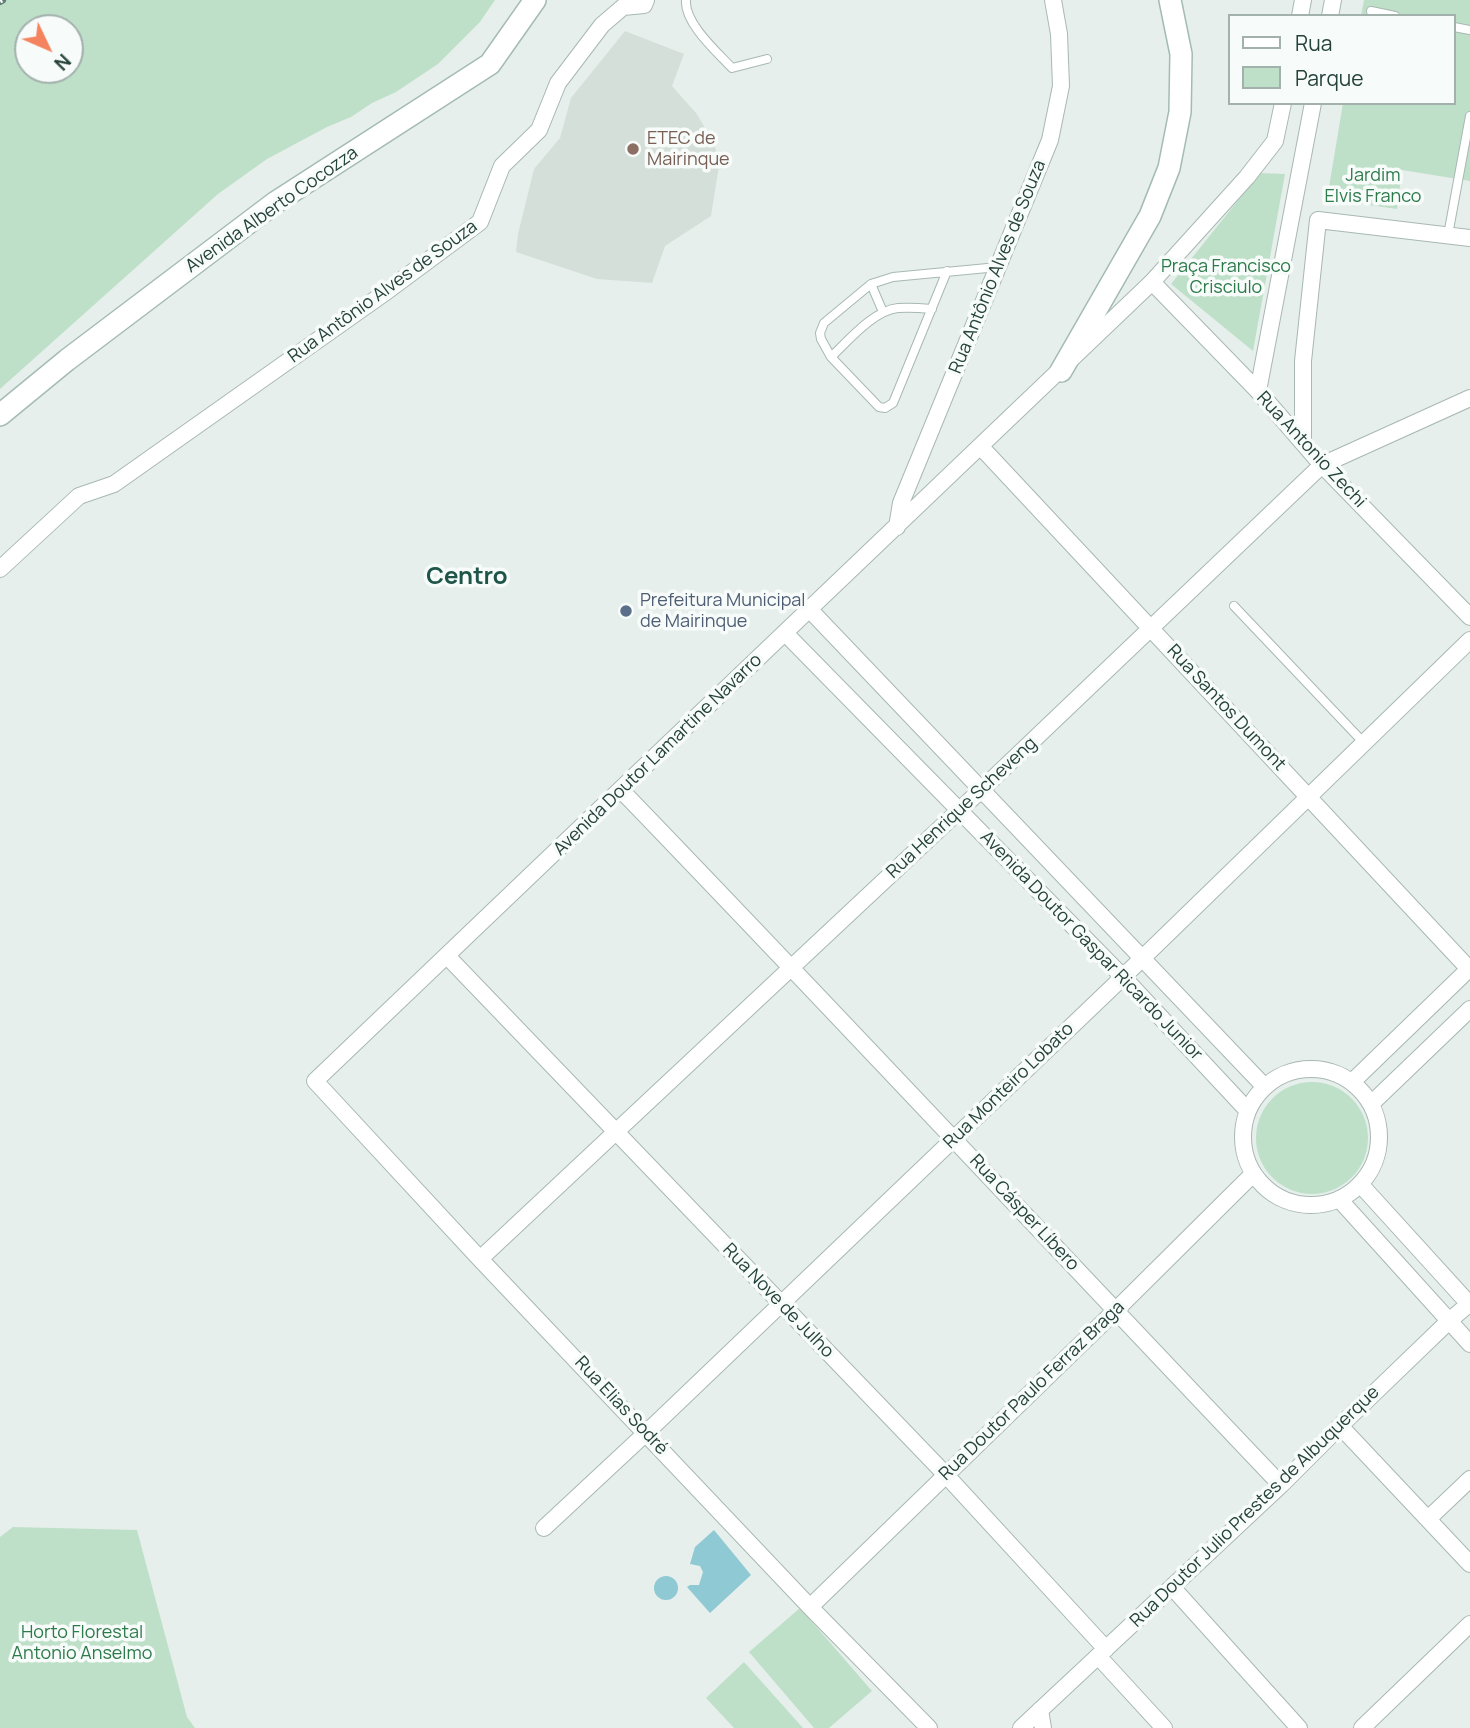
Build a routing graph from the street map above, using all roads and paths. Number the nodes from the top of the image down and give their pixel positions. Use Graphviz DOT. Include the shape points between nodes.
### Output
graph roads {
  1 [pos="535,0"];
  2 [pos="646,0"];
  3 [pos="686,0"];
  4 [pos="1053,0"];
  5 [pos="1170,0"];
  6 [pos="1370,11"];
  7 [pos="1385,14"];
  8 [pos="767,59"];
  9 [pos="1283,105"];
  10 [pos="1313,105"];
  11 [pos="1470,116"];
  12 [pos="1448,235"];
  13 [pos="1470,238"];
  14 [pos="998,267"];
  15 [pos="947,271"];
  16 [pos="1152,282"];
  17 [pos="871,284"];
  18 [pos="932,309"];
  19 [pos="883,312"];
  20 [pos="831,357"];
  21 [pos="1061,371"];
  22 [pos="1258,391"];
  23 [pos="1470,398"];
  24 [pos="0,415"];
  25 [pos="1303,443"];
  26 [pos="981,447"];
  27 [pos="1322,465"];
  28 [pos="897,527"];
  29 [pos="0,569"];
  30 [pos="1234,606"];
  31 [pos="810,610"];
  32 [pos="1470,617"];
  33 [pos="1151,628"];
  34 [pos="785,634"];
  35 [pos="1470,640"];
  36 [pos="1364,743"];
  37 [pos="621,790"];
  38 [pos="981,790"];
  39 [pos="1309,797"];
  40 [pos="959,811"];
  41 [pos="447,956"];
  42 [pos="1141,959"];
  43 [pos="792,967"];
  44 [pos="1470,969"];
  45 [pos="1123,977"];
  46 [pos="1470,1009"];
  47 [pos="315,1081"];
  48 [pos="1352,1082"];
  49 [pos="1264,1086"];
  50 [pos="1371,1104"];
  51 [pos="1248,1111"];
  52 [pos="616,1132"];
  53 [pos="954,1139"];
  54 [pos="1253,1174"];
  55 [pos="1360,1184"];
  56 [pos="1339,1199"];
  57 [pos="480,1259"];
  58 [pos="1470,1304"];
  59 [pos="781,1305"];
  60 [pos="1115,1311"];
  61 [pos="1449,1321"];
  62 [pos="1470,1344"];
  63 [pos="1340,1426"];
  64 [pos="646,1433"];
  65 [pos="945,1474"];
  66 [pos="1470,1479"];
  67 [pos="1281,1485"];
  68 [pos="1428,1518"];
  69 [pos="544,1528"];
  70 [pos="1470,1564"];
  71 [pos="1172,1587"];
  72 [pos="810,1607"];
  73 [pos="1470,1624"];
  74 [pos="1102,1653"];
  75 [pos="1040,1710"];
  76 [pos="929,1728"];
  77 [pos="1021,1728"];
  78 [pos="1043,1728"];
  79 [pos="1164,1728"];
  80 [pos="1300,1728"];
  81 [pos="1362,1728"];
  1 -- 24 [label="street, Avenida Alberto Cocozza" via="490,64 276,202 66,359"];
  2 -- 29 [label="street, Rua Antônio Alves de Souza" via="644,5 623,6 602,25 558,83 539,130 502,166 481,222 114,484 79,496"];
  3 -- 8 [label="lane" via="685,9 700,33 732,68"];
  4 -- 14 [label="street, Rua Antônio Alves de Souza" via="1061,86 1053,126"];
  5 -- 21 [label="street" via="1181,54 1181,100 1169,168 1150,216"];
  6 -- 7 [label="lane"];
  9 -- 16 [label="street, Avenida Doutor Lamartine Navarro" via="1275,141"];
  10 -- 22 [label="street"];
  11 -- 12 [label="lane"];
  12 -- 13 [label="street"];
  12 -- 25 [label="street" via="1318,220 1303,361"];
  14 -- 15 [label="lane"];
  14 -- 28 [label="street, Rua Antônio Alves de Souza" via="901,503"];
  15 -- 17 [label="lane"];
  15 -- 18 [label="lane"];
  16 -- 21 [label="street, Avenida Doutor Lamartine Navarro"];
  16 -- 22 [label="street, Rua Antonio Zechi"];
  17 -- 19 [label="lane"];
  17 -- 20 [label="lane" via="824,323 821,340"];
  18 -- 19 [label="lane"];
  18 -- 20 [label="lane" via="892,403 885,408"];
  19 -- 20 [label="lane"];
  21 -- 26 [label="street, Avenida Doutor Lamartine Navarro"];
  22 -- 25 [label="street, Rua Antonio Zechi"];
  23 -- 27 [label="street, Rua Henrique Scheveng"];
  25 -- 27 [label="street, Rua Antonio Zechi"];
  26 -- 28 [label="street, Avenida Doutor Lamartine Navarro"];
  26 -- 33 [label="street, Rua Santos Dumont"];
  27 -- 32 [label="street, Rua Antonio Zechi"];
  27 -- 33 [label="street, Rua Henrique Scheveng"];
  28 -- 31 [label="street, Avenida Doutor Lamartine Navarro"];
  30 -- 36 [label="lane"];
  31 -- 34 [label="street, Avenida Doutor Lamartine Navarro"];
  31 -- 38 [label="street, Avenida Doutor Gaspar Ricardo Junior"];
  33 -- 38 [label="street, Rua Henrique Scheveng"];
  33 -- 39 [label="street, Rua Santos Dumont"];
  34 -- 37 [label="street, Avenida Doutor Lamartine Navarro"];
  34 -- 40 [label="street, Avenida Doutor Gaspar Ricardo Junior"];
  35 -- 36 [label="street, Rua Monteiro Lobato"];
  36 -- 39 [label="street, Rua Monteiro Lobato"];
  37 -- 41 [label="street, Avenida Doutor Lamartine Navarro"];
  37 -- 43 [label="street, Rua Cásper Líbero"];
  38 -- 40 [label="street, Rua Henrique Scheveng"];
  38 -- 42 [label="street, Avenida Doutor Gaspar Ricardo Junior"];
  39 -- 42 [label="street, Rua Monteiro Lobato"];
  39 -- 44 [label="street, Rua Santos Dumont"];
  40 -- 43 [label="street, Rua Henrique Scheveng"];
  40 -- 45 [label="street, Avenida Doutor Gaspar Ricardo Junior"];
  41 -- 47 [label="street, Avenida Doutor Lamartine Navarro"];
  41 -- 52 [label="street, Rua Nove de Julho"];
  42 -- 45 [label="street, Rua Monteiro Lobato"];
  42 -- 49 [label="street, Avenida Doutor Gaspar Ricardo Junior"];
  43 -- 52 [label="street, Rua Henrique Scheveng"];
  43 -- 53 [label="street, Rua Cásper Líbero"];
  44 -- 48 [label="street"];
  45 -- 51 [label="street, Avenida Doutor Gaspar Ricardo Junior"];
  45 -- 53 [label="street, Rua Monteiro Lobato"];
  46 -- 50 [label="street"];
  47 -- 57 [label="street, Rua Elias Sodré"];
  48 -- 49 [label="street" via="1331,1071 1307,1068 1284,1073"];
  48 -- 50 [label="street"];
  49 -- 51 [label="street"];
  50 -- 55 [label="street" via="1378,1146"];
  51 -- 54 [label="street" via="1242,1132 1244,1154"];
  52 -- 57 [label="street, Rua Henrique Scheveng"];
  52 -- 59 [label="street, Rua Nove de Julho"];
  53 -- 59 [label="street, Rua Monteiro Lobato"];
  53 -- 60 [label="street, Rua Cásper Líbero"];
  54 -- 56 [label="street" via="1266,1189 1301,1205"];
  54 -- 60 [label="street, Rua Doutor Paulo Ferraz Braga"];
  55 -- 56 [label="street"];
  55 -- 58 [label="street"];
  56 -- 61 [label="street"];
  57 -- 64 [label="street, Rua Elias Sodré"];
  58 -- 61 [label="street, Rua Doutor Julio Prestes de Albuquerque"];
  59 -- 64 [label="street, Rua Monteiro Lobato"];
  59 -- 65 [label="street, Rua Nove de Julho"];
  60 -- 65 [label="street, Rua Doutor Paulo Ferraz Braga"];
  60 -- 67 [label="street, Rua Cásper Líbero"];
  61 -- 62 [label="street"];
  61 -- 63 [label="street, Rua Doutor Julio Prestes de Albuquerque"];
  63 -- 67 [label="street, Rua Doutor Julio Prestes de Albuquerque"];
  63 -- 68 [label="street"];
  64 -- 69 [label="street, Rua Monteiro Lobato"];
  64 -- 72 [label="street, Rua Elias Sodré"];
  65 -- 72 [label="street, Rua Doutor Paulo Ferraz Braga"];
  65 -- 74 [label="street, Rua Nove de Julho"];
  66 -- 68 [label="street"];
  67 -- 71 [label="street, Rua Doutor Julio Prestes de Albuquerque"];
  68 -- 70 [label="street"];
  71 -- 74 [label="street, Rua Doutor Julio Prestes de Albuquerque"];
  71 -- 80 [label="street"];
  72 -- 76 [label="street, Rua Elias Sodré"];
  73 -- 81 [label="street"];
  74 -- 75 [label="street, Rua Doutor Julio Prestes de Albuquerque"];
  74 -- 79 [label="street, Rua Nove de Julho"];
  75 -- 77 [label="street, Rua Doutor Julio Prestes de Albuquerque"];
  75 -- 78 [label="street"];
}
